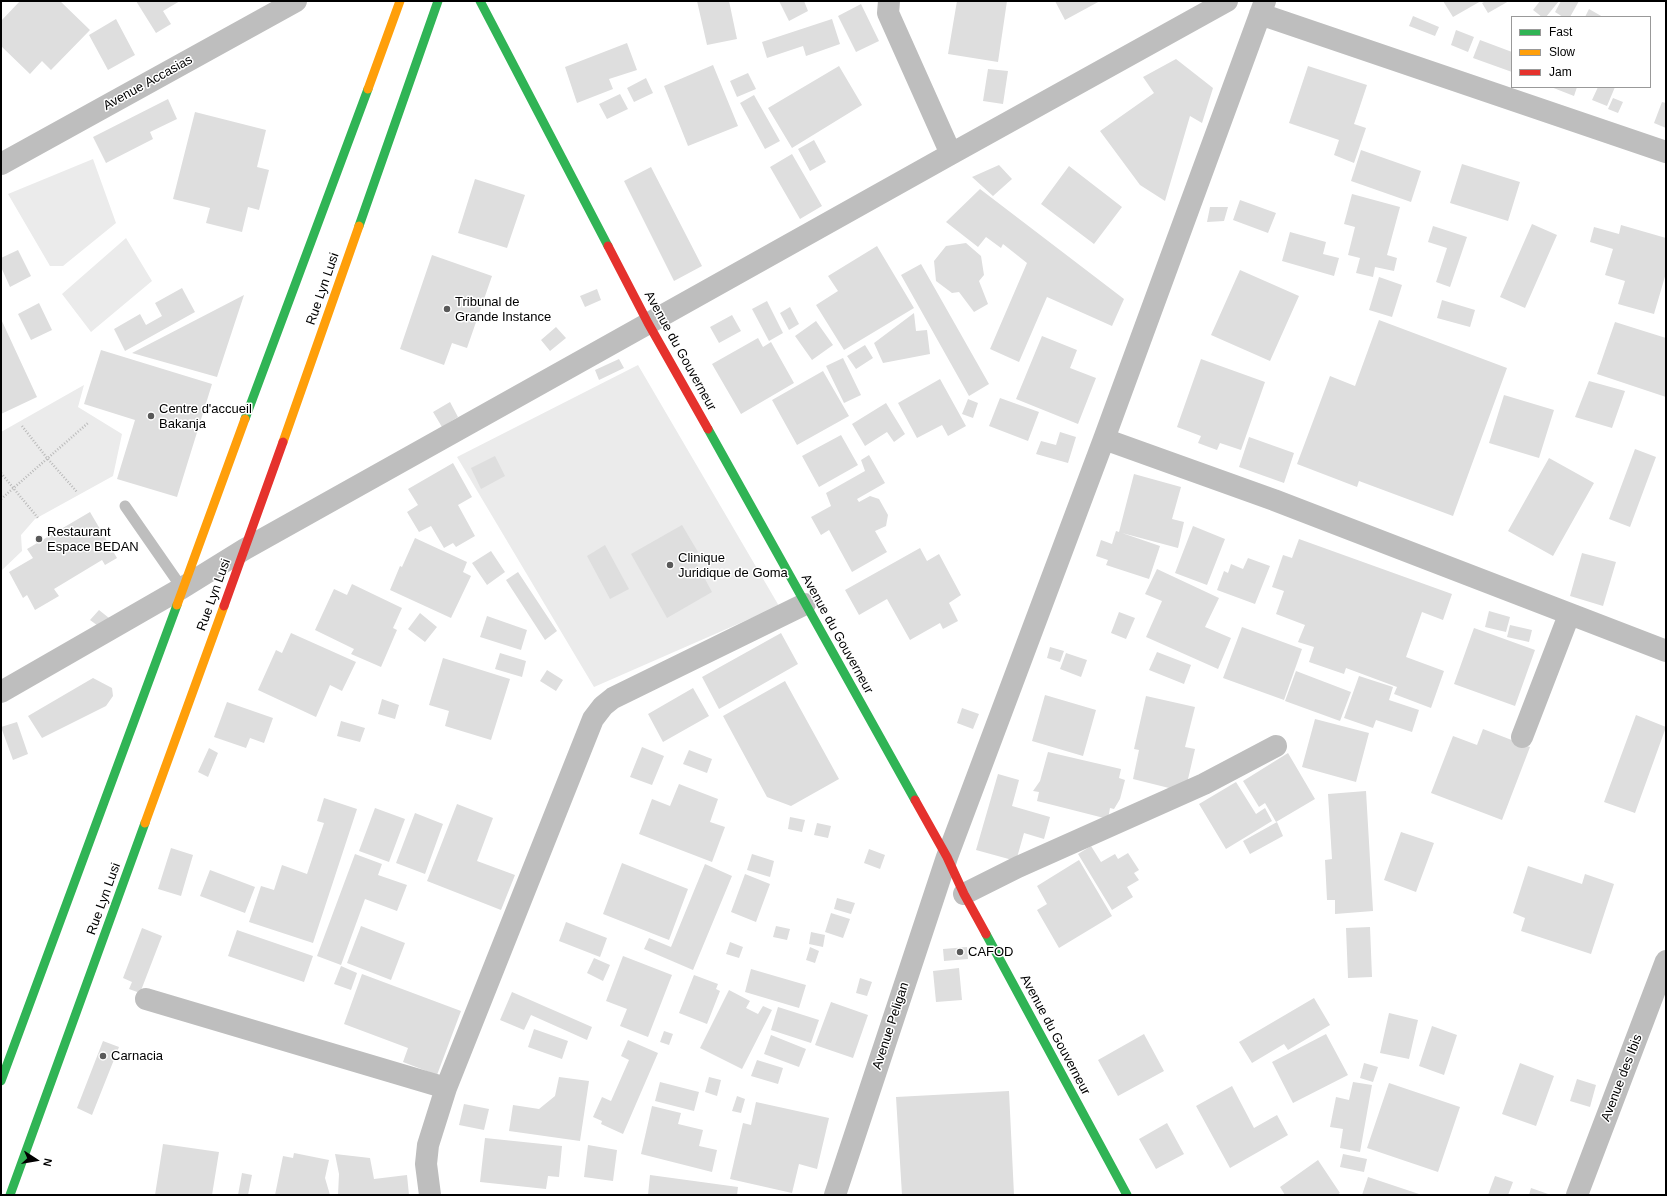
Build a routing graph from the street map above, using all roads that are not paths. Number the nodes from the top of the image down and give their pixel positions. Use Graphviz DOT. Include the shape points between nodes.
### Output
graph roads {
  1 [pos="296,1"];
  2 [pos="400,1"];
  3 [pos="438,1"];
  4 [pos="480,1"];
  5 [pos="889,1"];
  6 [pos="1227,1"];
  7 [pos="1262,7"];
  8 [pos="1666,152"];
  9 [pos="951,154"];
  10 [pos="1,164"];
  11 [pos="648,323"];
  12 [pos="1104,438"];
  13 [pos="125,506"];
  14 [pos="245,549"];
  15 [pos="182,588"];
  16 [pos="805,604"];
  17 [pos="1569,614"];
  18 [pos="1666,651"];
  19 [pos="1,692"];
  20 [pos="1522,737"];
  21 [pos="1276,746"];
  22 [pos="947,857"];
  23 [pos="964,894"];
  24 [pos="1666,961"];
  25 [pos="146,999"];
  26 [pos="1,1081"];
  27 [pos="446,1088"];
  28 [pos="10,1195"];
  29 [pos="430,1195"];
  30 [pos="835,1195"];
  31 [pos="1127,1195"];
  32 [pos="1577,1195"];
  1 -- 10 [label="street, Avenue Accasias"];
  2 -- 15 [label="main road"];
  3 -- 14 [label="main road, Rue Lyn Lusi"];
  4 -- 11 [label="main road, Avenue du Gouverneur"];
  5 -- 9 [label="street" via="888,13"];
  6 -- 9 [label="street"];
  7 -- 8 [label="street"];
  7 -- 12 [label="street, Avenue Peligan"];
  9 -- 11 [label="street"];
  11 -- 14 [label="street"];
  11 -- 16 [label="main road, Avenue du Gouverneur"];
  12 -- 17 [label="street" via="1303,511"];
  12 -- 22 [label="street, Avenue Peligan"];
  13 -- 15 [label="lane"];
  14 -- 15 [label="street"];
  14 -- 28 [label="main road, Rue Lyn Lusi"];
  15 -- 19 [label="street"];
  15 -- 26 [label="main road"];
  16 -- 22 [label="main road, Avenue du Gouverneur"];
  16 -- 27 [label="street" via="613,698 593,719"];
  17 -- 18 [label="street"];
  17 -- 20 [label="street"];
  21 -- 23 [label="street" via="1204,784 1018,867"];
  22 -- 23 [label="main road, Avenue du Gouverneur"];
  22 -- 30 [label="street, Avenue Peligan"];
  23 -- 31 [label="main road, Avenue du Gouverneur"];
  24 -- 32 [label="street, Avenue des Ibis"];
  25 -- 27 [label="street"];
  27 -- 29 [label="street" via="428,1144 426,1164"];
}
